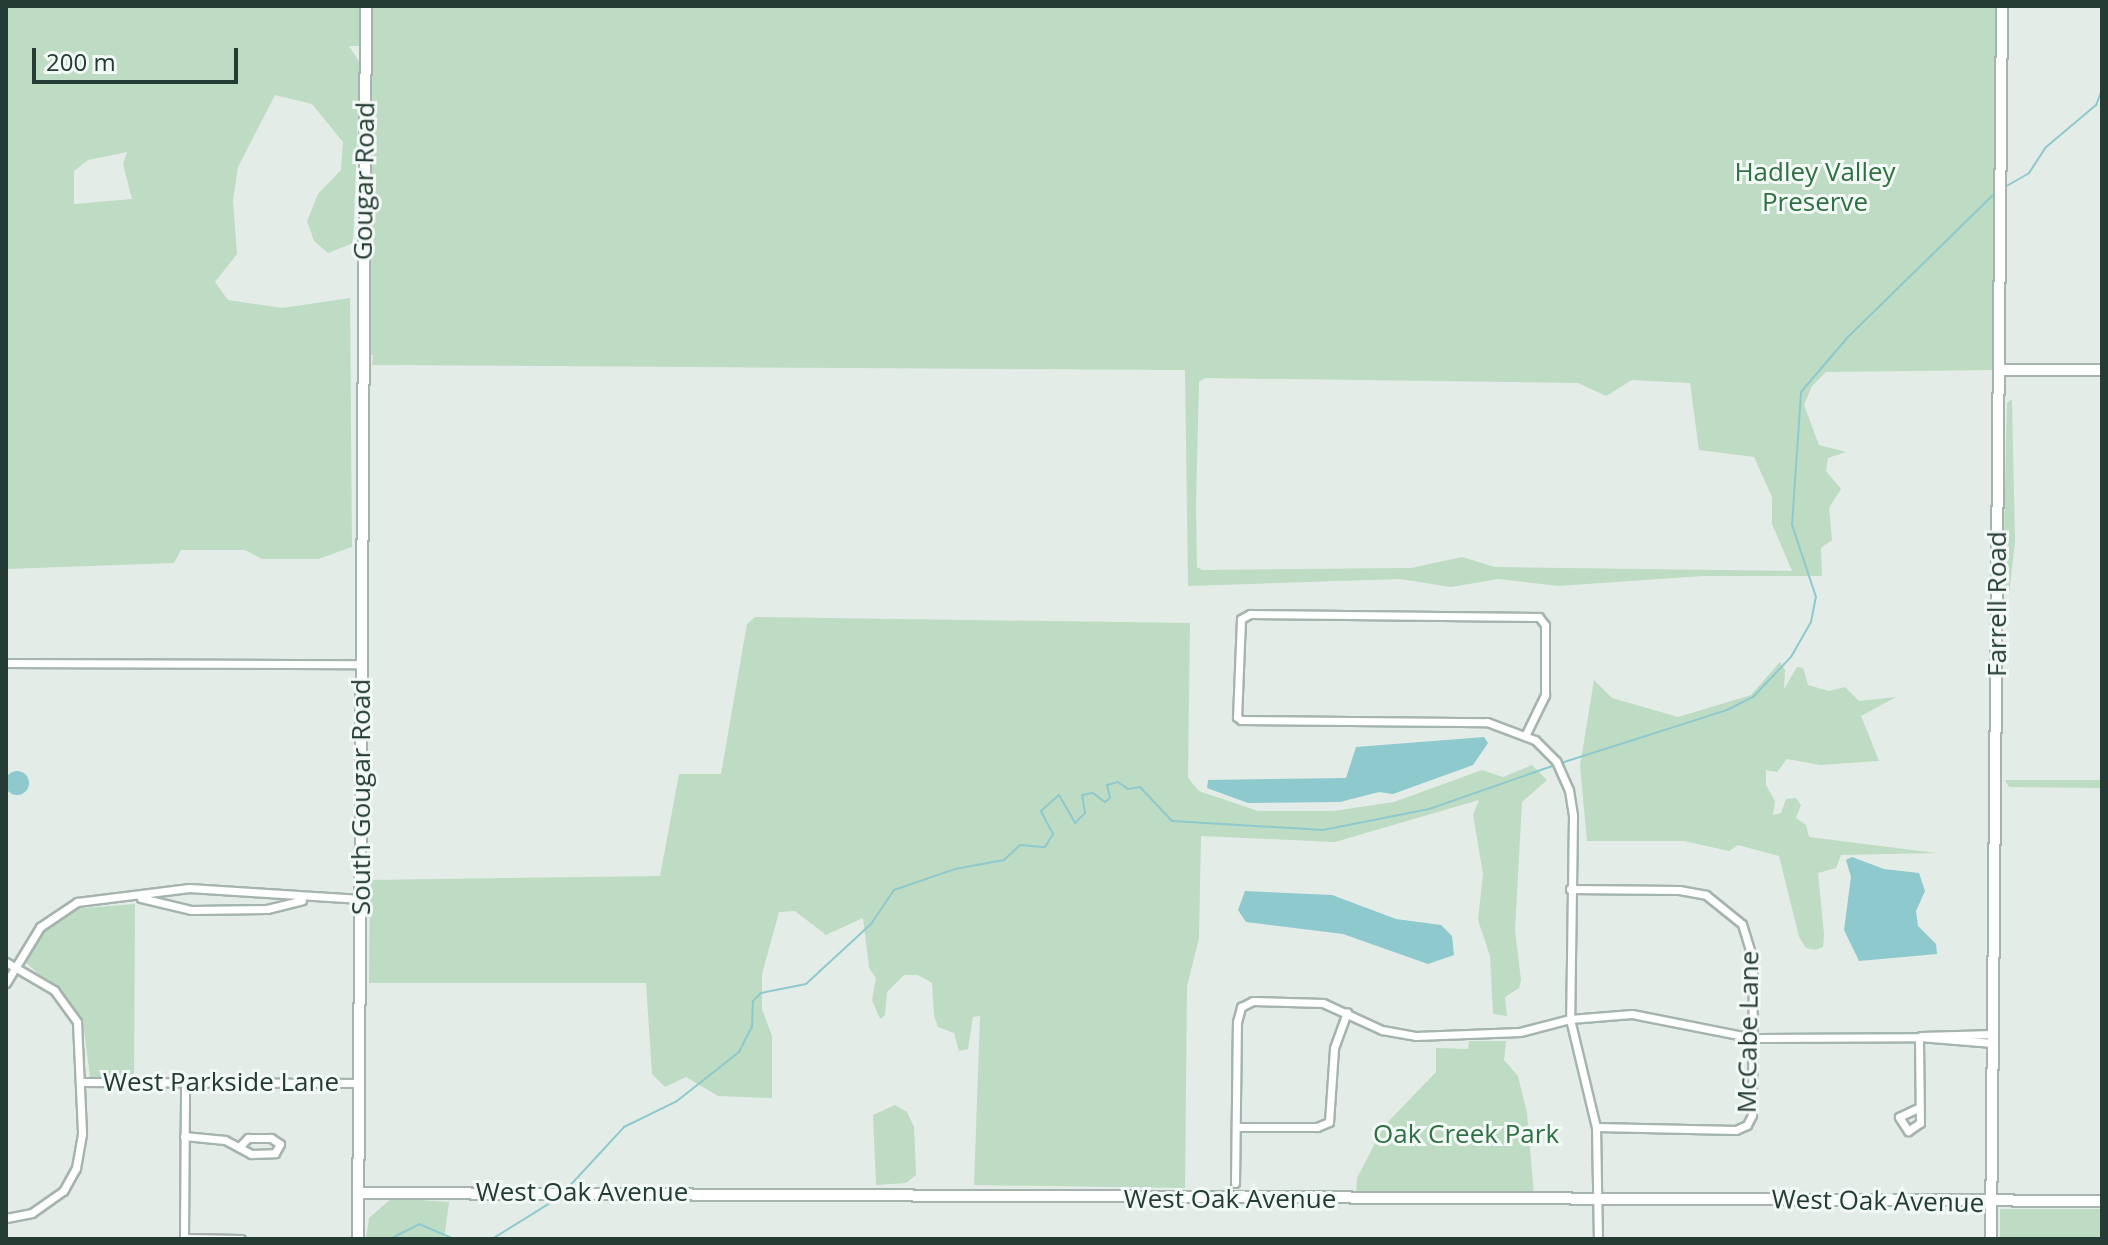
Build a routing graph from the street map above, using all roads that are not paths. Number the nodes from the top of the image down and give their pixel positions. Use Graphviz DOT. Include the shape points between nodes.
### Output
graph roads {
  1 [pos="366,6"];
  2 [pos="2002,6"];
  3 [pos="361,356"];
  4 [pos="1999,370"];
  5 [pos="2102,370"];
  6 [pos="6,663"];
  7 [pos="361,664"];
  8 [pos="1525,736"];
  9 [pos="1570,889"];
  10 [pos="139,898"];
  11 [pos="306,899"];
  12 [pos="362,899"];
  13 [pos="6,962"];
  14 [pos="15,967"];
  15 [pos="6,983"];
  16 [pos="1347,1012"];
  17 [pos="1570,1019"];
  18 [pos="1919,1037"];
  19 [pos="1753,1038"];
  20 [pos="1993,1038"];
  21 [pos="81,1082"];
  22 [pos="185,1082"];
  23 [pos="360,1083"];
  24 [pos="1918,1108"];
  25 [pos="1236,1127"];
  26 [pos="1596,1127"];
  27 [pos="184,1136"];
  28 [pos="240,1146"];
  29 [pos="1235,1183"];
  30 [pos="359,1193"];
  31 [pos="1595,1198"];
  32 [pos="1222,1199"];
  33 [pos="1249,1199"];
  34 [pos="2102,1201"];
  35 [pos="1991,1203"];
  36 [pos="6,1218"];
  37 [pos="184,1239"];
  38 [pos="241,1239"];
  39 [pos="358,1239"];
  40 [pos="1598,1239"];
  41 [pos="1991,1239"];
  1 -- 3 [label="street, Gougar Road"];
  2 -- 4 [label="street, Farrell Road"];
  3 -- 7 [label="street, South Gougar Road"];
  4 -- 5 [label="street"];
  4 -- 20 [label="street, Farrell Road"];
  6 -- 7 [label="street"];
  7 -- 12 [label="street, South Gougar Road"];
  8 -- 8 [label="street" via="1487,722 1237,717 1241,619 1250,614 1539,617 1545,625 1546,686 1539,714"];
  8 -- 9 [label="street" via="1558,764 1573,816"];
  9 -- 17 [label="street"];
  9 -- 19 [label="street, McCabe Lane" via="1679,890 1706,895 1729,909 1750,939"];
  10 -- 11 [label="street" via="172,889 251,888"];
  10 -- 11 [label="street" via="191,910 267,909"];
  10 -- 14 [label="street" via="93,899 63,907 40,927"];
  11 -- 12 [label="street"];
  12 -- 23 [label="street, South Gougar Road"];
  13 -- 14 [label="street"];
  14 -- 15 [label="street"];
  14 -- 21 [label="street" via="54,990 69,1008 80,1034"];
  16 -- 17 [label="street" via="1382,1030 1416,1036 1520,1032"];
  16 -- 25 [label="street" via="1334,1048 1329,1122 1317,1127"];
  16 -- 25 [label="street" via="1310,1002 1253,1001 1241,1007"];
  17 -- 19 [label="street" via="1632,1014"];
  17 -- 26 [label="street"];
  18 -- 19 [label="street"];
  18 -- 20 [label="street"];
  18 -- 24 [label="street"];
  19 -- 26 [label="street, McCabe Lane" via="1752,1115 1747,1125 1736,1130"];
  20 -- 35 [label="street, Farrell Road"];
  21 -- 22 [label="street, West Parkside Lane"];
  21 -- 36 [label="street" via="81,1145 70,1180 44,1208"];
  22 -- 23 [label="street, West Parkside Lane"];
  22 -- 27 [label="street"];
  23 -- 30 [label="street, South Gougar Road"];
  25 -- 29 [label="street"];
  26 -- 31 [label="street"];
  27 -- 28 [label="street" via="214,1137"];
  27 -- 37 [label="street"];
  28 -- 28 [label="street" via="251,1154 275,1153 280,1144 271,1138 248,1138"];
  29 -- 32 [label="street"];
  29 -- 33 [label="street"];
  30 -- 32 [label="street, West Oak Avenue"];
  30 -- 39 [label="street, South Gougar Road"];
  31 -- 33 [label="street, West Oak Avenue"];
  31 -- 35 [label="street, West Oak Avenue"];
  31 -- 40 [label="street"];
  32 -- 33 [label="street, West Oak Avenue"];
  34 -- 35 [label="street, West Oak Avenue"];
  35 -- 41 [label="street, Farrell Road"];
  37 -- 38 [label="street"];
}
